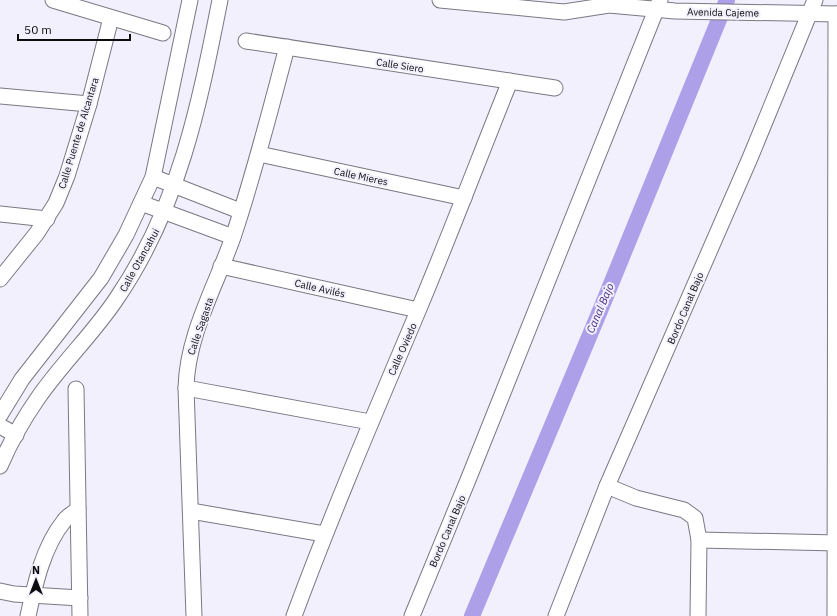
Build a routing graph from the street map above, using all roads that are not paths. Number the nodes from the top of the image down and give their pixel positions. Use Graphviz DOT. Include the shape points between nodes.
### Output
graph roads {
  1 [pos="53,0"];
  2 [pos="190,0"];
  3 [pos="220,0"];
  4 [pos="440,0"];
  5 [pos="603,3"];
  6 [pos="658,5"];
  7 [pos="807,9"];
  8 [pos="836,14"];
  9 [pos="112,18"];
  10 [pos="163,34"];
  11 [pos="246,41"];
  12 [pos="287,47"];
  13 [pos="510,81"];
  14 [pos="555,88"];
  15 [pos="0,96"];
  16 [pos="89,104"];
  17 [pos="259,154"];
  18 [pos="153,177"];
  19 [pos="175,186"];
  20 [pos="464,198"];
  21 [pos="141,203"];
  22 [pos="240,211"];
  23 [pos="164,212"];
  24 [pos="0,214"];
  25 [pos="47,219"];
  26 [pos="233,237"];
  27 [pos="221,266"];
  28 [pos="0,279"];
  29 [pos="418,310"];
  30 [pos="836,338"];
  31 [pos="186,388"];
  32 [pos="76,389"];
  33 [pos="0,415"];
  34 [pos="370,422"];
  35 [pos="0,426"];
  36 [pos="16,435"];
  37 [pos="1,463"];
  38 [pos="608,486"];
  39 [pos="78,509"];
  40 [pos="191,510"];
  41 [pos="324,534"];
  42 [pos="699,540"];
  43 [pos="836,543"];
  44 [pos="0,591"];
  45 [pos="32,595"];
  46 [pos="80,598"];
  47 [pos="28,616"];
  48 [pos="80,616"];
  49 [pos="194,616"];
  50 [pos="294,616"];
  51 [pos="412,616"];
  52 [pos="556,616"];
  53 [pos="698,616"];
  54 [pos="835,616"];
  1 -- 9 [label="street"];
  2 -- 18 [label="street"];
  3 -- 19 [label="street, Calle Otancahui" via="206,74"];
  4 -- 5 [label="street, Avenida Cajeme" via="564,12"];
  5 -- 6 [label="street, Avenida Cajeme"];
  6 -- 7 [label="street, Avenida Cajeme" via="675,10"];
  6 -- 51 [label="street, Bordo Canal Bajo"];
  7 -- 8 [label="street, Avenida Cajeme"];
  7 -- 38 [label="street, Bordo Canal Bajo" via="750,158"];
  8 -- 30 [label="street"];
  9 -- 10 [label="street"];
  9 -- 16 [label="street, Calle Puente de Alcantara"];
  11 -- 12 [label="street, Calle Siero"];
  12 -- 13 [label="street, Calle Siero"];
  12 -- 17 [label="street, Calle Sagasta"];
  13 -- 14 [label="street, Calle Siero"];
  13 -- 20 [label="street, Calle Oviedo"];
  15 -- 16 [label="street"];
  16 -- 25 [label="street, Calle Puente de Alcantara" via="67,176"];
  17 -- 20 [label="street, Calle Mieres"];
  17 -- 22 [label="street, Calle Sagasta"];
  18 -- 19 [label="street"];
  18 -- 21 [label="street"];
  19 -- 22 [label="street"];
  19 -- 23 [label="street, Calle Otancahui"];
  20 -- 29 [label="street, Calle Oviedo"];
  21 -- 23 [label="street"];
  21 -- 33 [label="street" via="102,278 22,379"];
  22 -- 26 [label="street, Calle Sagasta"];
  23 -- 26 [label="street"];
  23 -- 36 [label="street, Calle Otancahui" via="148,248 117,298 38,398"];
  24 -- 25 [label="street"];
  25 -- 28 [label="street, Calle Puente de Alcantara"];
  26 -- 27 [label="street, Calle Sagasta"];
  27 -- 29 [label="street, Calle Avilés"];
  27 -- 31 [label="street, Calle Sagasta" via="190,353"];
  29 -- 34 [label="street, Calle Oviedo"];
  30 -- 43 [label="street"];
  31 -- 34 [label="street"];
  31 -- 40 [label="street, Calle Sagasta"];
  32 -- 39 [label="street"];
  34 -- 41 [label="street, Calle Oviedo"];
  35 -- 36 [label="street"];
  36 -- 37 [label="street, Calle Otancahui"];
  38 -- 42 [label="street" via="636,498 690,513 695,518"];
  38 -- 52 [label="street, Bordo Canal Bajo"];
  39 -- 45 [label="street" via="64,520 52,539"];
  39 -- 46 [label="street"];
  40 -- 41 [label="street"];
  40 -- 49 [label="street, Calle Sagasta"];
  41 -- 50 [label="street, Calle Oviedo"];
  42 -- 43 [label="street"];
  42 -- 53 [label="street"];
  43 -- 54 [label="street"];
  44 -- 45 [label="street"];
  45 -- 46 [label="street"];
  45 -- 47 [label="street"];
  46 -- 48 [label="street"];
}
